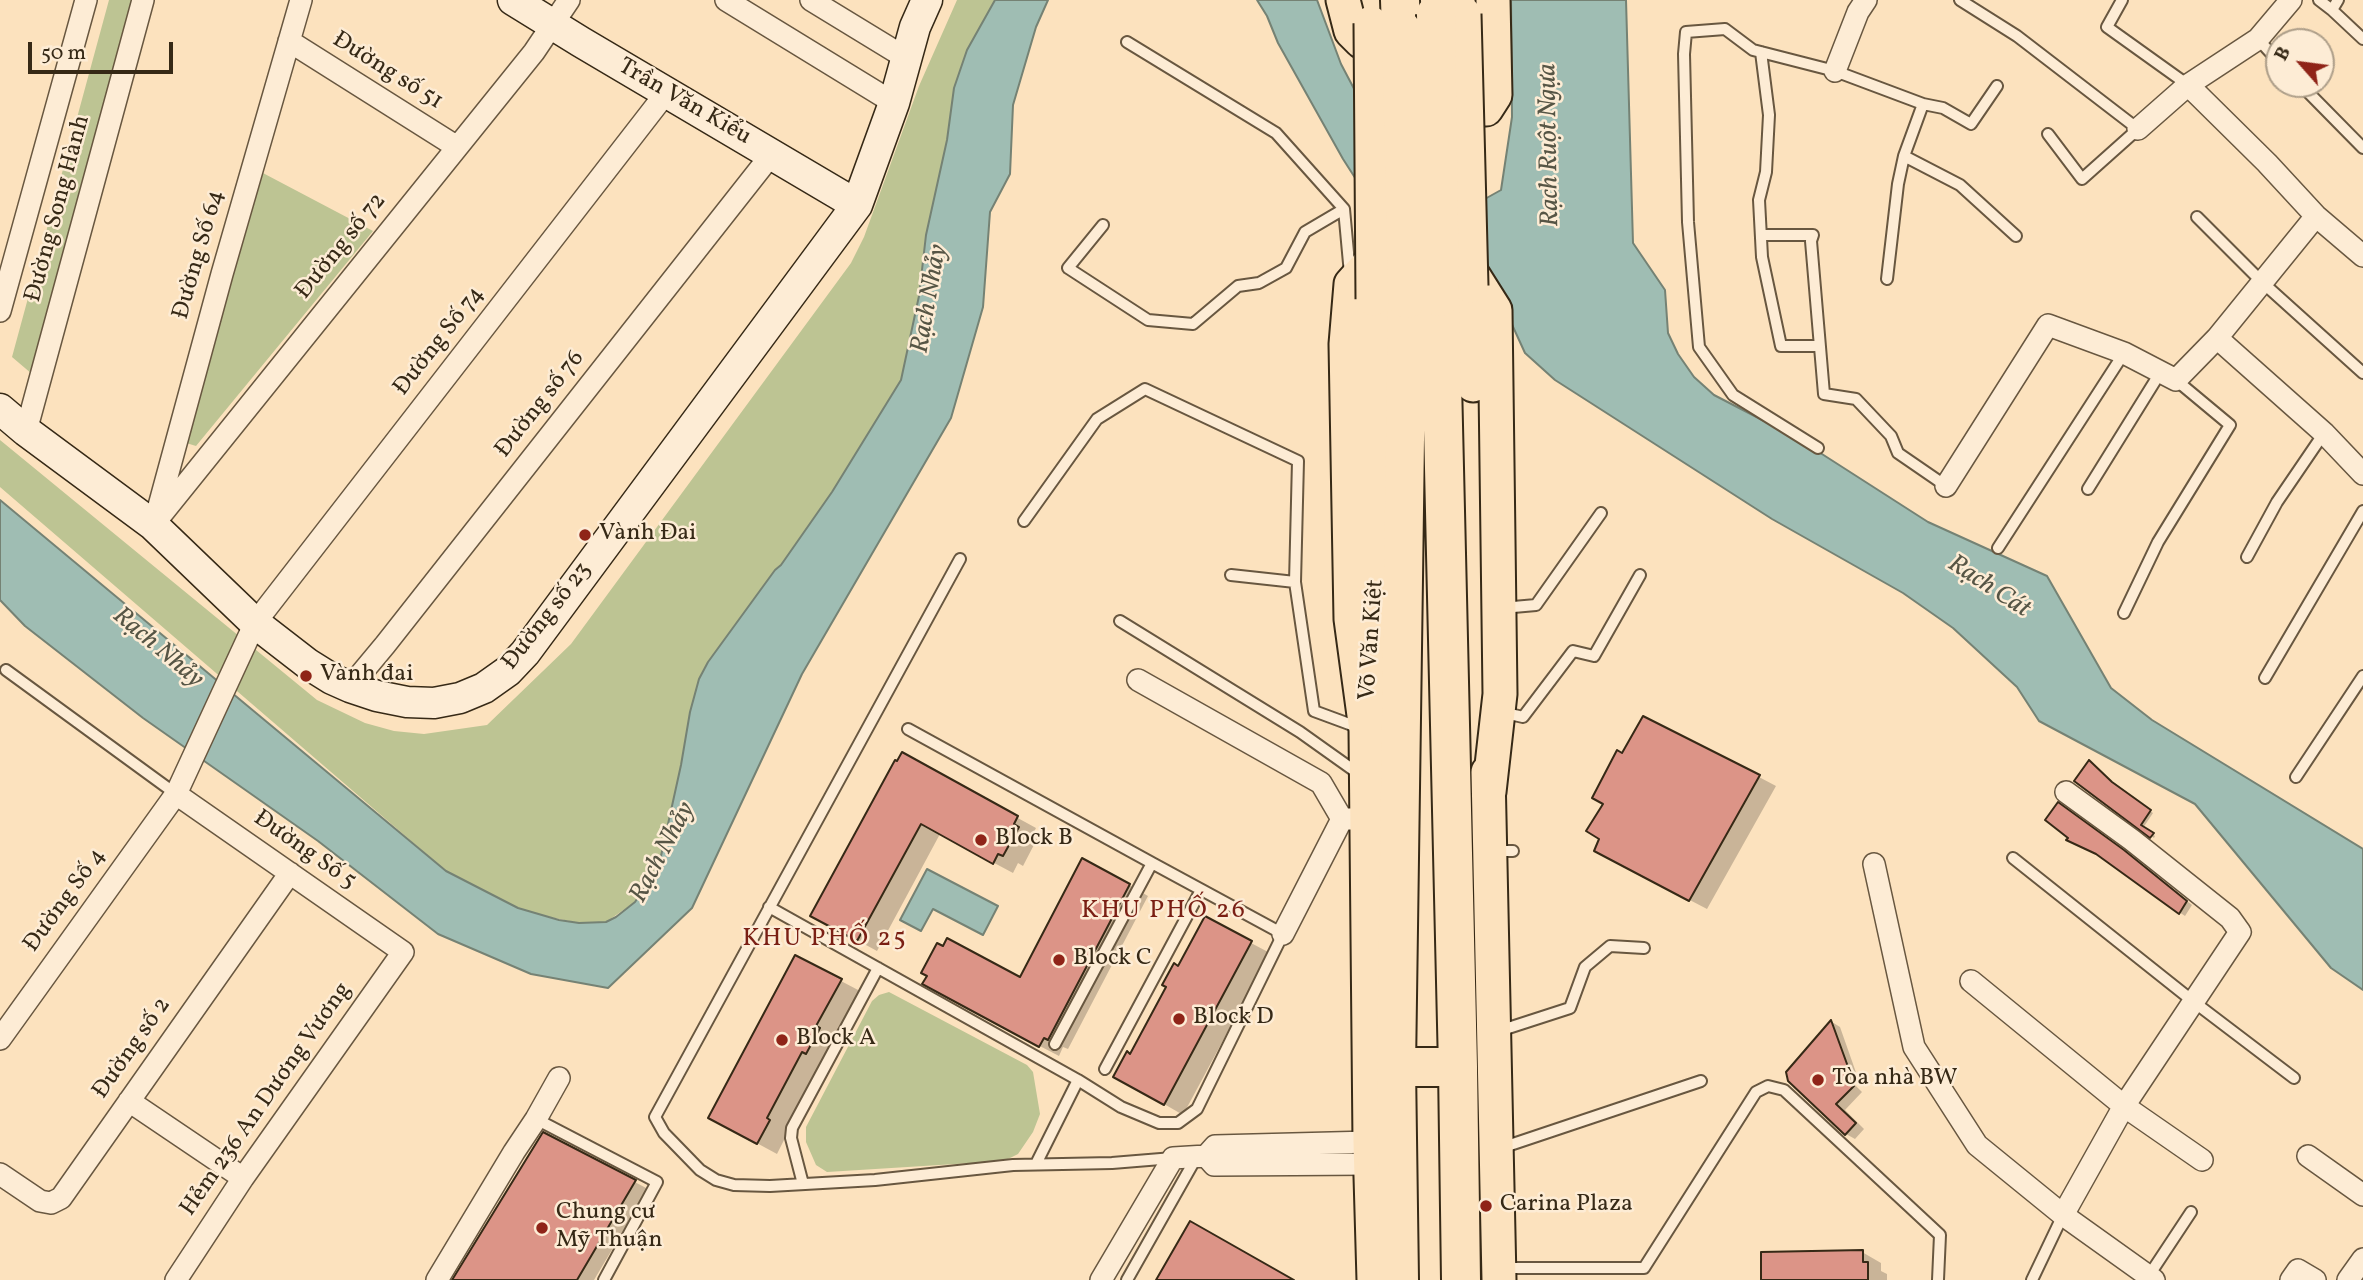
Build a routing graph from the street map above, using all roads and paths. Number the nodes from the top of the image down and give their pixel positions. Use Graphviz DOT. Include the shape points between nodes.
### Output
graph roads {
  1 [pos="86,0"];
  2 [pos="143,0"];
  3 [pos="301,0"];
  4 [pos="513,0"];
  5 [pos="726,0"];
  6 [pos="810,0"];
  7 [pos="927,0"];
  8 [pos="1343,0"];
  9 [pos="1866,0"];
  10 [pos="1960,0"];
  11 [pos="2122,0"];
  12 [pos="2291,0"];
  13 [pos="2319,0"];
  14 [pos="2335,5"];
  15 [pos="1459,6"];
  16 [pos="561,12"];
  17 [pos="1386,13"];
  18 [pos="2258,39"];
  19 [pos="2363,39"];
  20 [pos="289,41"];
  21 [pos="1127,42"];
  22 [pos="2265,47"];
  23 [pos="1761,52"];
  24 [pos="906,58"];
  25 [pos="1835,71"];
  26 [pos="2188,85"];
  27 [pos="1997,86"];
  28 [pos="666,93"];
  29 [pos="2314,98"];
  30 [pos="894,103"];
  31 [pos="1923,103"];
  32 [pos="2138,129"];
  33 [pos="2049,134"];
  34 [pos="457,147"];
  35 [pos="2363,148"];
  36 [pos="771,155"];
  37 [pos="1904,156"];
  38 [pos="857,205"];
  39 [pos="1344,209"];
  40 [pos="2316,216"];
  41 [pos="2197,217"];
  42 [pos="1103,225"];
  43 [pos="1761,235"];
  44 [pos="2016,236"];
  45 [pos="2363,256"];
  46 [pos="1887,279"];
  47 [pos="2262,282"];
  48 [pos="1408,293"];
  49 [pos="0,311"];
  50 [pos="2217,338"];
  51 [pos="1819,346"];
  52 [pos="2124,353"];
  53 [pos="2363,373"];
  54 [pos="2168,377"];
  55 [pos="0,409"];
  56 [pos="26,432"];
  57 [pos="2324,433"];
  58 [pos="1818,448"];
  59 [pos="2363,474"];
  60 [pos="1946,486"];
  61 [pos="2088,489"];
  62 [pos="2363,511"];
  63 [pos="1601,513"];
  64 [pos="1024,521"];
  65 [pos="153,525"];
  66 [pos="1998,548"];
  67 [pos="2247,557"];
  68 [pos="960,559"];
  69 [pos="1231,575"];
  70 [pos="1640,575"];
  71 [pos="1295,582"];
  72 [pos="1499,608"];
  73 [pos="2124,613"];
  74 [pos="1120,621"];
  75 [pos="255,624"];
  76 [pos="6,670"];
  77 [pos="2363,676"];
  78 [pos="2265,678"];
  79 [pos="1138,680"];
  80 [pos="350,687"];
  81 [pos="1498,711"];
  82 [pos="908,729"];
  83 [pos="1366,730"];
  84 [pos="2296,777"];
  85 [pos="1367,779"];
  86 [pos="180,786"];
  87 [pos="1489,792"];
  88 [pos="2066,792"];
  89 [pos="1355,819"];
  90 [pos="2013,858"];
  91 [pos="1152,863"];
  92 [pos="1874,864"];
  93 [pos="290,873"];
  94 [pos="1201,890"];
  95 [pos="769,907"];
  96 [pos="1283,934"];
  97 [pos="1644,948"];
  98 [pos="402,952"];
  99 [pos="878,968"];
  100 [pos="1971,981"];
  101 [pos="2194,1002"];
  102 [pos="1493,1033"];
  103 [pos="0,1039"];
  104 [pos="1055,1044"];
  105 [pos="1396,1067"];
  106 [pos="1458,1067"];
  107 [pos="1105,1069"];
  108 [pos="559,1078"];
  109 [pos="2294,1078"];
  110 [pos="1078,1080"];
  111 [pos="1701,1081"];
  112 [pos="129,1101"];
  113 [pos="2124,1106"];
  114 [pos="537,1119"];
  115 [pos="1495,1150"];
  116 [pos="1370,1153"];
  117 [pos="1201,1156"];
  118 [pos="2308,1156"];
  119 [pos="1173,1158"];
  120 [pos="2203,1160"];
  121 [pos="1036,1164"];
  122 [pos="0,1174"];
  123 [pos="243,1178"];
  124 [pos="803,1184"];
  125 [pos="2363,1195"];
  126 [pos="2191,1212"];
  127 [pos="2063,1214"];
  128 [pos="2363,1259"];
  129 [pos="1499,1274"];
  130 [pos="2149,1279"];
  131 [pos="176,1280"];
  132 [pos="437,1280"];
  133 [pos="604,1280"];
  134 [pos="1101,1280"];
  135 [pos="1127,1280"];
  136 [pos="1374,1280"];
  137 [pos="1399,1280"];
  138 [pos="1461,1280"];
  139 [pos="1938,1280"];
  140 [pos="2032,1280"];
  141 [pos="2348,1280"];
  1 -- 49 [label="street, Đường Song Hành"];
  2 -- 56 [label="street, Đường Song Hành"];
  3 -- 20 [label="street, Đường Số 64"];
  4 -- 16 [label="street, Trần Văn Kiểu"];
  5 -- 30 [label="street"];
  6 -- 24 [label="street"];
  7 -- 24 [label="street, Đường số 23"];
  8 -- 15 [label="main road" via="1351,31 1361,41 1465,106 1486,109 1495,95"];
  9 -- 25 [label="street"];
  10 -- 32 [label="lane" via="2017,36"];
  11 -- 26 [label="lane" via="2107,27"];
  12 -- 18 [label="street"];
  13 -- 14 [label="lane"];
  14 -- 19 [label="lane"];
  15 -- 48 [label="highway, Võ Văn Kiệt, bridge"];
  16 -- 28 [label="street, Trần Văn Kiểu"];
  16 -- 34 [label="street, Đường số 72"];
  17 -- 48 [label="highway, Võ Văn Kiệt, bridge"];
  18 -- 22 [label="lane"];
  18 -- 26 [label="street"];
  20 -- 34 [label="street, Đường số 51"];
  20 -- 65 [label="street, Đường Số 64"];
  21 -- 39 [label="lane" via="1276,133"];
  23 -- 25 [label="lane"];
  23 -- 43 [label="lane" via="1769,115 1766,172 1759,200"];
  23 -- 58 [label="lane" via="1726,29 1686,32 1688,222 1699,347 1733,395"];
  24 -- 30 [label="street, Đường số 23"];
  25 -- 31 [label="lane"];
  26 -- 32 [label="street"];
  26 -- 40 [label="street"];
  27 -- 31 [label="lane" via="1970,124 1943,108"];
  28 -- 36 [label="street, Trần Văn Kiểu"];
  28 -- 75 [label="street, Đường Số 74"];
  29 -- 35 [label="lane"];
  30 -- 38 [label="street, Đường số 23"];
  31 -- 37 [label="lane"];
  32 -- 33 [label="lane" via="2082,179"];
  34 -- 65 [label="street, Đường số 72"];
  36 -- 38 [label="street, Trần Văn Kiểu"];
  36 -- 80 [label="street, Đường số 76"];
  37 -- 44 [label="lane" via="1960,185"];
  37 -- 46 [label="lane"];
  38 -- 80 [label="street, Đường số 23" via="508,671 484,688 434,703 407,702"];
  39 -- 42 [label="lane" via="1305,232 1286,268 1259,284 1238,286 1193,324 1148,320 1068,268"];
  39 -- 48 [label="lane"];
  40 -- 45 [label="street"];
  40 -- 47 [label="street"];
  41 -- 47 [label="lane"];
  43 -- 51 [label="lane" via="1782,346"];
  43 -- 51 [label="lane" via="1813,235"];
  47 -- 50 [label="street"];
  47 -- 53 [label="lane"];
  48 -- 72 [label="main road" via="1376,256 1396,248 1451,260 1471,272 1495,310"];
  48 -- 83 [label="main road, Võ Văn Kiệt"];
  48 -- 87 [label="main road, Võ Văn Kiệt" via="1478,548"];
  48 -- 105 [label="highway, Võ Văn Kiệt"];
  48 -- 106 [label="highway, Võ Văn Kiệt"];
  50 -- 54 [label="street"];
  50 -- 57 [label="street"];
  51 -- 60 [label="lane" via="1825,394 1856,399 1891,436 1898,453"];
  52 -- 54 [label="street"];
  52 -- 60 [label="street" via="2048,325"];
  52 -- 66 [label="lane"];
  54 -- 61 [label="lane"];
  54 -- 73 [label="lane" via="2230,425 2158,542"];
  55 -- 56 [label="street, Đường số 23"];
  56 -- 65 [label="street, Đường số 23"];
  57 -- 59 [label="street"];
  57 -- 67 [label="lane" via="2277,502"];
  62 -- 78 [label="lane"];
  63 -- 72 [label="lane" via="1536,605"];
  64 -- 71 [label="lane" via="1097,419 1144,388 1298,461"];
  65 -- 75 [label="street, Đường số 23"];
  68 -- 95 [label="lane"];
  69 -- 71 [label="lane"];
  70 -- 81 [label="lane" via="1594,656 1573,651 1523,717"];
  71 -- 83 [label="lane" via="1314,711"];
  72 -- 81 [label="main road"];
  74 -- 85 [label="lane"];
  75 -- 80 [label="street, Đường số 23" via="318,671"];
  75 -- 86 [label="street, Đường Số 74"];
  76 -- 86 [label="lane"];
  77 -- 84 [label="lane"];
  79 -- 89 [label="street" via="1321,783"];
  81 -- 87 [label="main road"];
  82 -- 91 [label="lane"];
  83 -- 85 [label="main road, Võ Văn Kiệt"];
  85 -- 89 [label="main road, Võ Văn Kiệt"];
  86 -- 93 [label="street, Đường Số 5"];
  86 -- 103 [label="street, Đường Số 4"];
  87 -- 102 [label="main road, Võ Văn Kiệt" via="1502,851"];
  88 -- 101 [label="street" via="2230,918 2240,932"];
  89 -- 96 [label="street"];
  89 -- 116 [label="main road, Võ Văn Kiệt"];
  90 -- 101 [label="lane"];
  91 -- 94 [label="lane"];
  91 -- 104 [label="lane"];
  92 -- 127 [label="street" via="1913,1047 1977,1145"];
  93 -- 98 [label="street, Đường Số 5"];
  93 -- 112 [label="street, Đường số 2"];
  94 -- 96 [label="lane"];
  94 -- 107 [label="lane"];
  95 -- 99 [label="lane"];
  95 -- 124 [label="lane" via="655,1117 686,1157 716,1180 734,1185"];
  96 -- 110 [label="lane" via="1197,1109 1178,1123 1159,1123 1121,1107"];
  97 -- 102 [label="lane" via="1610,946 1585,967 1570,1008"];
  98 -- 123 [label="street, Hẻm 236 An Dương Vương"];
  99 -- 110 [label="lane"];
  99 -- 124 [label="lane" via="792,1128"];
  100 -- 113 [label="street"];
  101 -- 109 [label="lane"];
  101 -- 113 [label="street"];
  102 -- 115 [label="main road, Võ Văn Kiệt"];
  105 -- 106 [label="highway"];
  105 -- 137 [label="highway, Võ Văn Kiệt"];
  106 -- 138 [label="highway, Võ Văn Kiệt"];
  108 -- 114 [label="street"];
  110 -- 121 [label="lane"];
  111 -- 115 [label="lane"];
  112 -- 122 [label="street, Đường số 2" via="61,1198 51,1203 40,1200"];
  112 -- 123 [label="street"];
  113 -- 120 [label="street"];
  113 -- 127 [label="street"];
  114 -- 132 [label="street"];
  114 -- 133 [label="lane" via="657,1182"];
  115 -- 129 [label="main road, Võ Văn Kiệt"];
  116 -- 117 [label="street" via="1215,1146"];
  116 -- 136 [label="main road, Võ Văn Kiệt"];
  117 -- 119 [label="street"];
  117 -- 135 [label="lane"];
  118 -- 125 [label="street"];
  119 -- 121 [label="lane"];
  119 -- 134 [label="street"];
  121 -- 124 [label="lane"];
  123 -- 131 [label="street, Hẻm 236 An Dương Vương"];
  126 -- 130 [label="lane"];
  127 -- 130 [label="street"];
  127 -- 140 [label="lane"];
  128 -- 141 [label="street"];
  129 -- 139 [label="lane" via="1644,1268 1756,1092 1768,1086 1784,1090 1940,1235"];
}
